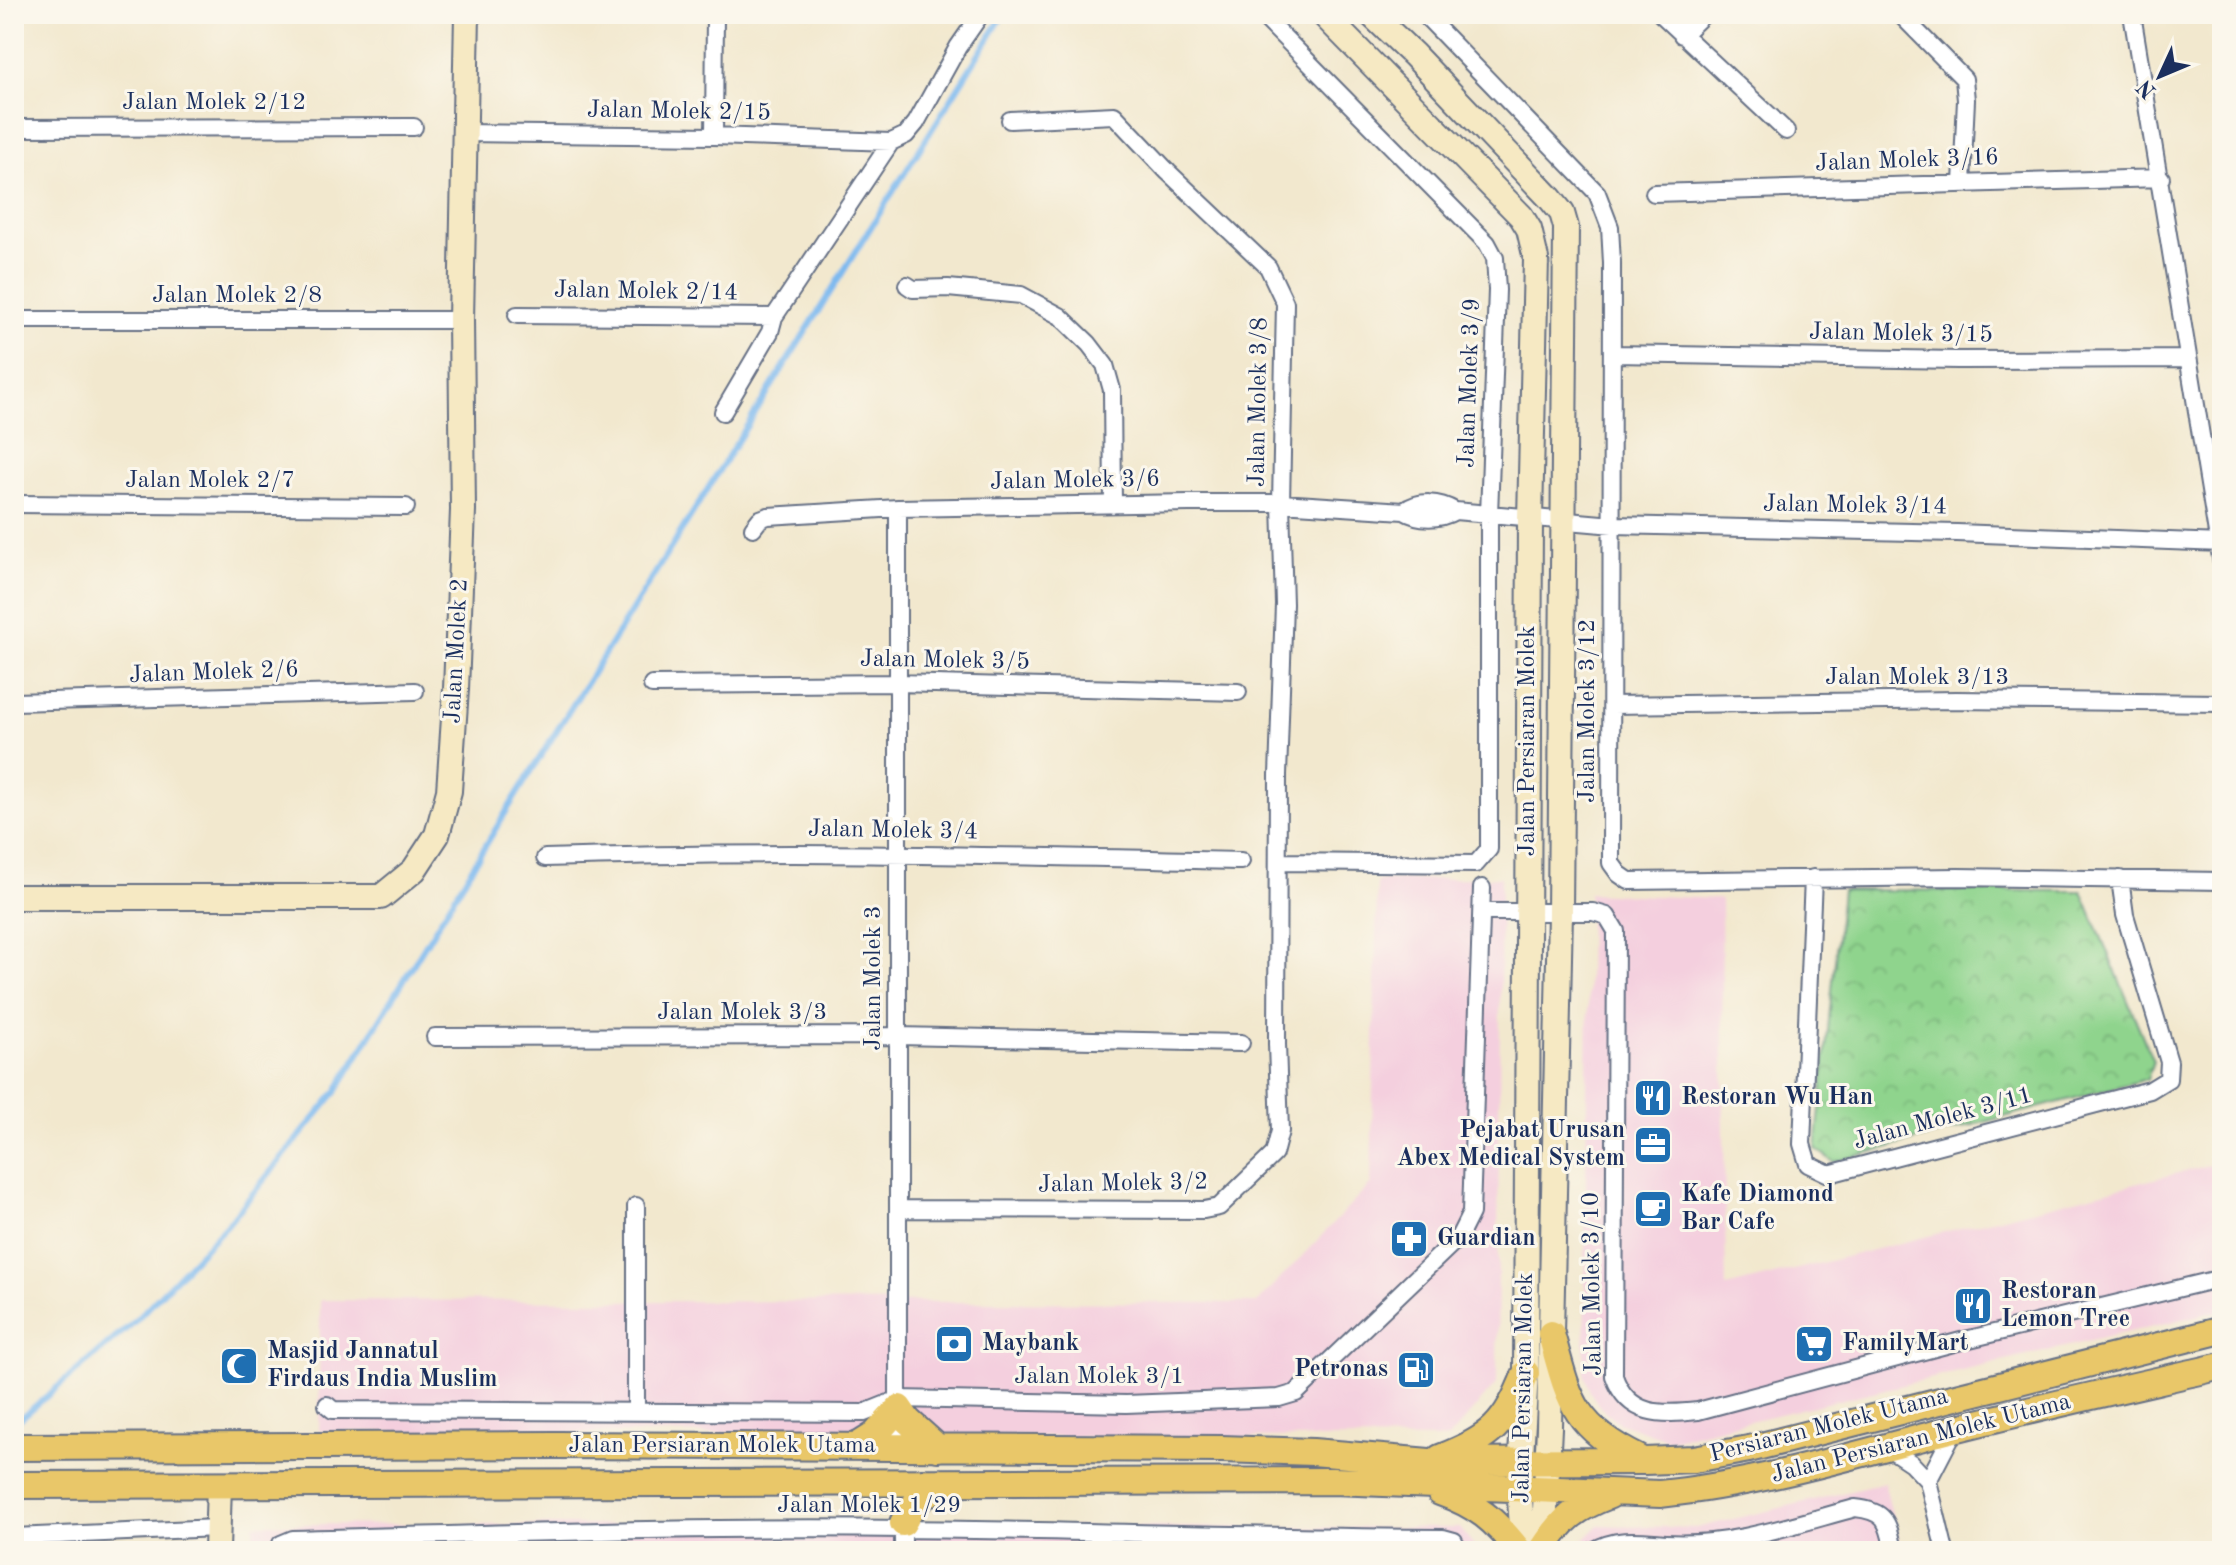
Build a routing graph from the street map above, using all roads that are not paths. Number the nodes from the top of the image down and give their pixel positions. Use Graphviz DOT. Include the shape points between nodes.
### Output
graph roads {
  1 [pos="467,14"];
  2 [pos="715,14"];
  3 [pos="981,14"];
  4 [pos="1261,14"];
  5 [pos="1323,14"];
  6 [pos="1371,14"];
  7 [pos="1424,14"];
  8 [pos="1661,14"];
  9 [pos="1704,14"];
  10 [pos="1900,14"];
  11 [pos="2132,14"];
  12 [pos="1682,35"];
  13 [pos="1010,120"];
  14 [pos="414,127"];
  15 [pos="14,128"];
  16 [pos="1786,131"];
  17 [pos="465,133"];
  18 [pos="714,136"];
  19 [pos="891,142"];
  20 [pos="2161,178"];
  21 [pos="1962,183"];
  22 [pos="1654,193"];
  23 [pos="907,285"];
  24 [pos="517,315"];
  25 [pos="774,317"];
  26 [pos="14,320"];
  27 [pos="461,320"];
  28 [pos="1614,354"];
  29 [pos="2188,359"];
  30 [pos="723,412"];
  31 [pos="1281,503"];
  32 [pos="14,504"];
  33 [pos="1113,505"];
  34 [pos="406,507"];
  35 [pos="898,508"];
  36 [pos="1489,515"];
  37 [pos="1530,519"];
  38 [pos="1564,523"];
  39 [pos="1613,525"];
  40 [pos="753,528"];
  41 [pos="2221,543"];
  42 [pos="2222,564"];
  43 [pos="898,683"];
  44 [pos="652,685"];
  45 [pos="415,691"];
  46 [pos="1238,692"];
  47 [pos="14,702"];
  48 [pos="2222,703"];
  49 [pos="1612,705"];
  50 [pos="898,854"];
  51 [pos="545,858"];
  52 [pos="1241,861"];
  53 [pos="1278,862"];
  54 [pos="1813,878"];
  55 [pos="2120,879"];
  56 [pos="2222,881"];
  57 [pos="1482,888"];
  58 [pos="14,897"];
  59 [pos="1527,911"];
  60 [pos="1483,912"];
  61 [pos="1560,912"];
  62 [pos="898,1036"];
  63 [pos="435,1037"];
  64 [pos="1241,1043"];
  65 [pos="636,1206"];
  66 [pos="898,1209"];
  67 [pos="2222,1278"];
  68 [pos="2222,1330"];
  69 [pos="1551,1334"];
  70 [pos="2222,1366"];
  71 [pos="1526,1373"];
  72 [pos="899,1403"];
  73 [pos="327,1405"];
  74 [pos="636,1410"];
  75 [pos="1955,1429"];
  76 [pos="14,1447"];
  77 [pos="856,1447"];
  78 [pos="903,1447"];
  79 [pos="1887,1447"];
  80 [pos="938,1448"];
  81 [pos="1521,1461"];
  82 [pos="1548,1461"];
  83 [pos="1645,1461"];
  84 [pos="1425,1474"];
  85 [pos="1928,1481"];
  86 [pos="219,1484"];
  87 [pos="866,1484"];
  88 [pos="901,1484"];
  89 [pos="949,1484"];
  90 [pos="14,1485"];
  91 [pos="1519,1488"];
  92 [pos="1547,1488"];
  93 [pos="1617,1492"];
  94 [pos="903,1526"];
  95 [pos="14,1537"];
  96 [pos="217,1539"];
  97 [pos="1532,1550"];
  98 [pos="279,1551"];
  99 [pos="903,1551"];
  100 [pos="1458,1551"];
  101 [pos="1593,1551"];
  102 [pos="1894,1551"];
  103 [pos="1945,1551"];
  1 -- 17 [label="main road, Jalan Molek 2"];
  2 -- 18 [label="street"];
  3 -- 19 [label="street" via="916,123"];
  4 -- 36 [label="street, Jalan Molek 3/9" via="1492,251 1497,290"];
  5 -- 37 [label="main road, Jalan Persiaran Molek" via="1529,229 1537,274"];
  6 -- 38 [label="main road, Jalan Persiaran Molek" via="1562,213 1568,241"];
  7 -- 28 [label="street, Jalan Molek 3/12" via="1597,193 1610,227"];
  8 -- 12 [label="street"];
  9 -- 12 [label="street"];
  10 -- 21 [label="street" via="1964,79"];
  11 -- 20 [label="street"];
  12 -- 16 [label="street"];
  13 -- 31 [label="street, Jalan Molek 3/8" via="1114,115 1268,267 1285,303"];
  14 -- 15 [label="street, Jalan Molek 2/12"];
  17 -- 18 [label="street, Jalan Molek 2/15"];
  17 -- 27 [label="main road, Jalan Molek 2"];
  18 -- 19 [label="street, Jalan Molek 2/15"];
  19 -- 25 [label="street"];
  20 -- 21 [label="street, Jalan Molek 3/16"];
  20 -- 29 [label="street"];
  21 -- 22 [label="street, Jalan Molek 3/16"];
  23 -- 33 [label="street" via="1021,295 1060,316 1089,344 1105,365 1112,390"];
  24 -- 25 [label="street, Jalan Molek 2/14"];
  25 -- 30 [label="street"];
  26 -- 27 [label="street, Jalan Molek 2/8"];
  27 -- 58 [label="main road, Jalan Molek 2" via="463,510 449,791 437,835 414,870 381,897"];
  28 -- 29 [label="street, Jalan Molek 3/15"];
  28 -- 39 [label="street, Jalan Molek 3/12"];
  29 -- 41 [label="street"];
  31 -- 33 [label="street, Jalan Molek 3/6"];
  31 -- 36 [label="street, Jalan Molek 3/6" via="1404,511 1414,503"];
  31 -- 53 [label="street, Jalan Molek 3/8"];
  32 -- 34 [label="street, Jalan Molek 2/7"];
  33 -- 35 [label="street, Jalan Molek 3/6"];
  35 -- 40 [label="street, Jalan Molek 3/6" via="768,516"];
  35 -- 43 [label="street, Jalan Molek 3"];
  36 -- 37 [label="street, Jalan Molek 3/14"];
  36 -- 53 [label="street, Jalan Molek 3/9" via="1489,849 1476,864"];
  37 -- 38 [label="street, Jalan Molek 3/14"];
  37 -- 59 [label="main road, Jalan Persiaran Molek"];
  38 -- 39 [label="street, Jalan Molek 3/14"];
  38 -- 61 [label="main road, Jalan Persiaran Molek"];
  39 -- 41 [label="street, Jalan Molek 3/14"];
  39 -- 49 [label="street, Jalan Molek 3/12"];
  41 -- 42 [label="street"];
  43 -- 44 [label="street, Jalan Molek 3/5"];
  43 -- 46 [label="street, Jalan Molek 3/5"];
  43 -- 50 [label="street, Jalan Molek 3"];
  45 -- 47 [label="street, Jalan Molek 2/6"];
  48 -- 49 [label="street, Jalan Molek 3/13"];
  49 -- 54 [label="street, Jalan Molek 3/12" via="1611,863 1619,874 1629,881"];
  50 -- 51 [label="street, Jalan Molek 3/4"];
  50 -- 52 [label="street, Jalan Molek 3/4"];
  50 -- 62 [label="street, Jalan Molek 3"];
  53 -- 66 [label="street, Jalan Molek 3/2" via="1280,1131 1274,1154 1219,1207"];
  54 -- 55 [label="street, Jalan Molek 3/12"];
  54 -- 55 [label="street, Jalan Molek 3/11" via="1802,1144 1808,1164 1829,1174 2150,1090 2168,1079 2169,1062 2125,915"];
  55 -- 56 [label="street, Jalan Molek 3/12"];
  57 -- 60 [label="street, Jalan Molek 3/1"];
  59 -- 60 [label="street, Jalan Molek 3/10"];
  59 -- 61 [label="street, Jalan Molek 3/10"];
  59 -- 71 [label="main road, Jalan Persiaran Molek"];
  60 -- 72 [label="street, Jalan Molek 3/1" via="1471,1213 1459,1237 1296,1393 1126,1404"];
  61 -- 67 [label="street, Jalan Molek 3/10" via="1607,916 1616,931 1614,1376 1633,1404 1667,1414 1698,1411"];
  61 -- 69 [label="main road, Jalan Persiaran Molek"];
  62 -- 63 [label="street, Jalan Molek 3/3"];
  62 -- 64 [label="street, Jalan Molek 3/3"];
  62 -- 66 [label="street, Jalan Molek 3"];
  65 -- 74 [label="street"];
  66 -- 72 [label="street, Jalan Molek 3"];
  68 -- 83 [label="main road, Persiaran Molek Utama" via="1749,1449"];
  69 -- 82 [label="main road, Jalan Persiaran Molek"];
  69 -- 83 [label="main road" via="1580,1416 1604,1440"];
  70 -- 75 [label="main road, Jalan Persiaran Molek Utama"];
  71 -- 81 [label="main road, Jalan Persiaran Molek"];
  71 -- 84 [label="main road" via="1501,1422"];
  72 -- 74 [label="street, Jalan Molek 3/1" via="864,1413"];
  72 -- 77 [label="main road" via="875,1435"];
  72 -- 78 [label="street, Jalan Molek 3"];
  72 -- 80 [label="main road" via="914,1427"];
  73 -- 74 [label="street, Jalan Molek 3/1" via="333,1410"];
  75 -- 79 [label="main road, Jalan Persiaran Molek Utama"];
  75 -- 85 [label="street"];
  76 -- 77 [label="main road, Jalan Persiaran Molek Utama"];
  77 -- 78 [label="main road, Jalan Persiaran Molek Utama"];
  77 -- 88 [label="main road" via="882,1458"];
  78 -- 80 [label="main road, Jalan Persiaran Molek Utama"];
  78 -- 89 [label="main road"];
  79 -- 85 [label="street"];
  79 -- 93 [label="main road, Jalan Persiaran Molek Utama" via="1708,1489"];
  80 -- 84 [label="main road, Jalan Persiaran Molek Utama" via="1283,1451"];
  81 -- 82 [label="main road, Persiaran Molek Utama"];
  81 -- 84 [label="main road, Persiaran Molek Utama"];
  81 -- 91 [label="main road, Jalan Persiaran Molek"];
  82 -- 83 [label="main road, Persiaran Molek Utama"];
  82 -- 92 [label="main road, Jalan Persiaran Molek"];
  84 -- 89 [label="main road, Jalan Persiaran Molek Utama" via="1333,1481"];
  84 -- 91 [label="main road"];
  84 -- 97 [label="main road"];
  85 -- 103 [label="street"];
  86 -- 87 [label="main road, Jalan Persiaran Molek Utama"];
  86 -- 90 [label="main road, Jalan Persiaran Molek Utama"];
  86 -- 96 [label="main road"];
  87 -- 88 [label="main road, Jalan Persiaran Molek Utama"];
  87 -- 94 [label="main road" via="888,1496"];
  88 -- 89 [label="main road, Jalan Persiaran Molek Utama"];
  88 -- 94 [label="street"];
  89 -- 94 [label="main road" via="925,1492"];
  91 -- 92 [label="main road"];
  91 -- 97 [label="main road, Jalan Persiaran Molek"];
  92 -- 93 [label="main road"];
  92 -- 97 [label="main road, Jalan Persiaran Molek"];
  93 -- 97 [label="main road" via="1572,1512"];
  94 -- 98 [label="street, Jalan Molek 1/29" via="293,1539 281,1544"];
  94 -- 99 [label="street"];
  94 -- 100 [label="street, Jalan Molek 1/29" via="1443,1538 1454,1541"];
  95 -- 96 [label="street"];
  101 -- 102 [label="street" via="1627,1540 1737,1540 1855,1508 1873,1509 1888,1522"];
}
